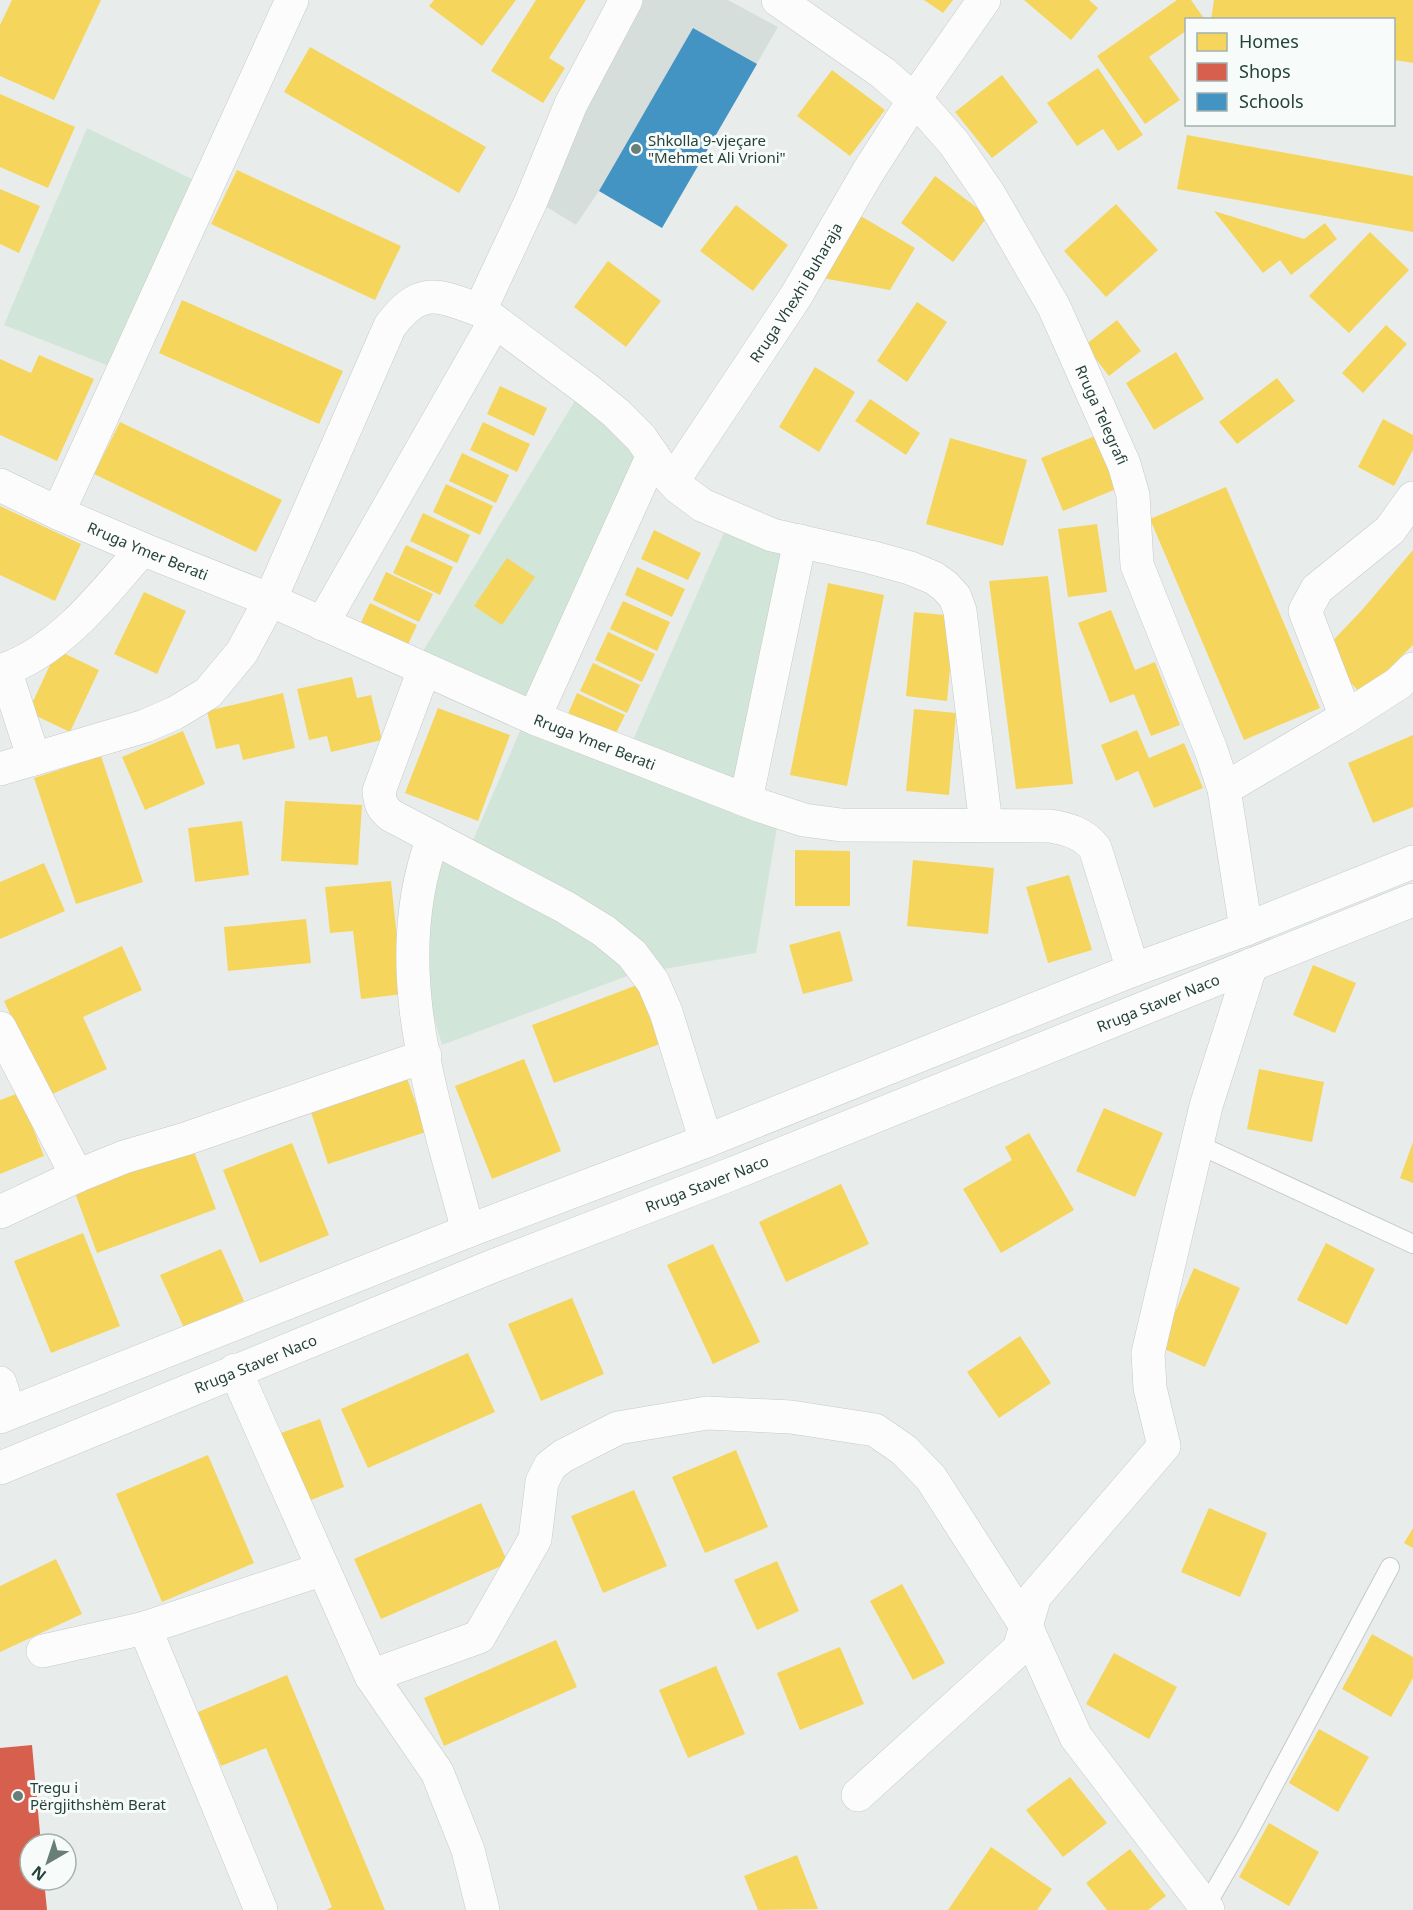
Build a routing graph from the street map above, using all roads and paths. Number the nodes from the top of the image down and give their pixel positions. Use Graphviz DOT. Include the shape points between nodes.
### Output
graph roads {
  1 [pos="292,0"];
  2 [pos="626,0"];
  3 [pos="778,0"];
  4 [pos="984,0"];
  5 [pos="914,100"];
  6 [pos="488,315"];
  7 [pos="653,455"];
  8 [pos="673,481"];
  9 [pos="0,484"];
  10 [pos="1413,498"];
  11 [pos="58,513"];
  12 [pos="800,542"];
  13 [pos="142,549"];
  14 [pos="270,600"];
  15 [pos="322,624"];
  16 [pos="1413,669"];
  17 [pos="3,670"];
  18 [pos="424,670"];
  19 [pos="1346,717"];
  20 [pos="534,718"];
  21 [pos="34,759"];
  22 [pos="0,769"];
  23 [pos="1224,789"];
  24 [pos="746,800"];
  25 [pos="986,825"];
  26 [pos="433,838"];
  27 [pos="1413,862"];
  28 [pos="1413,900"];
  29 [pos="1246,929"];
  30 [pos="1251,965"];
  31 [pos="1132,970"];
  32 [pos="0,1028"];
  33 [pos="424,1056"];
  34 [pos="706,1141"];
  35 [pos="1197,1143"];
  36 [pos="77,1176"];
  37 [pos="0,1212"];
  38 [pos="468,1232"];
  39 [pos="1413,1245"];
  40 [pos="235,1370"];
  41 [pos="3,1404"];
  42 [pos="0,1468"];
  43 [pos="1390,1567"];
  44 [pos="323,1569"];
  45 [pos="1026,1626"];
  46 [pos="145,1628"];
  47 [pos="43,1651"];
  48 [pos="371,1676"];
  49 [pos="858,1795"];
  50 [pos="1207,1908"];
  51 [pos="261,1910"];
  52 [pos="483,1910"];
  1 -- 11 [label="street"];
  2 -- 6 [label="street" via="571,104"];
  3 -- 5 [label="street, Rruga Telegrafi" via="883,73"];
  4 -- 5 [label="street, Rruga Vhexhi Buharaja"];
  5 -- 8 [label="street, Rruga Vhexhi Buharaja" via="796,296"];
  5 -- 23 [label="street, Rruga Telegrafi" via="954,143 1020,244 1054,307 1125,464 1134,495 1137,564"];
  6 -- 7 [label="street" via="616,413"];
  6 -- 14 [label="street" via="445,298 420,298 401,311 390,326"];
  6 -- 15 [label="street"];
  7 -- 8 [label="street"];
  7 -- 20 [label="street"];
  8 -- 12 [label="street" via="702,505 726,517"];
  9 -- 11 [label="street, Rruga Ymer Berati"];
  10 -- 19 [label="street" via="1390,530 1317,589 1305,611"];
  11 -- 13 [label="street, Rruga Ymer Berati"];
  12 -- 24 [label="street"];
  12 -- 25 [label="street" via="910,568 934,578 955,597 960,611"];
  13 -- 14 [label="street, Rruga Ymer Berati"];
  13 -- 17 [label="street" via="72,627 40,651"];
  14 -- 15 [label="street, Rruga Ymer Berati"];
  14 -- 21 [label="street" via="242,652 208,693 146,726"];
  15 -- 18 [label="street, Rruga Ymer Berati"];
  16 -- 19 [label="street" via="1399,683"];
  17 -- 21 [label="street"];
  18 -- 20 [label="street, Rruga Ymer Berati"];
  18 -- 26 [label="street" via="379,791 385,811"];
  19 -- 23 [label="street"];
  20 -- 24 [label="street, Rruga Ymer Berati"];
  21 -- 22 [label="street"];
  23 -- 29 [label="street, Rruga Telegrafi"];
  24 -- 25 [label="street, Rruga Ymer Berati" via="804,820 841,825"];
  25 -- 31 [label="street, Rruga Ymer Berati" via="1050,826 1088,839 1095,848"];
  26 -- 33 [label="street" via="414,912 413,934 416,1015"];
  26 -- 34 [label="street" via="565,907 632,954 653,982 666,1012"];
  27 -- 29 [label="street"];
  28 -- 30 [label="street, Rruga Staver Naco"];
  29 -- 31 [label="street"];
  30 -- 35 [label="street"];
  30 -- 40 [label="street, Rruga Staver Naco"];
  31 -- 34 [label="street"];
  32 -- 36 [label="street"];
  33 -- 36 [label="street"];
  33 -- 38 [label="street"];
  34 -- 38 [label="street"];
  35 -- 39 [label="lane"];
  35 -- 45 [label="street" via="1148,1353 1150,1388 1164,1446 1035,1596"];
  36 -- 37 [label="street"];
  38 -- 41 [label="street"];
  40 -- 42 [label="street, Rruga Staver Naco"];
  40 -- 44 [label="street"];
  43 -- 50 [label="lane"];
  44 -- 46 [label="street"];
  44 -- 48 [label="street"];
  45 -- 48 [label="street" via="931,1478 894,1443 874,1430 848,1424 707,1413 618,1428 550,1466 542,1482 535,1539 479,1636"];
  45 -- 49 [label="street" via="1019,1648"];
  45 -- 50 [label="street" via="1076,1737"];
  46 -- 47 [label="street"];
  46 -- 51 [label="street"];
  48 -- 52 [label="street" via="436,1772 468,1850"];
}
